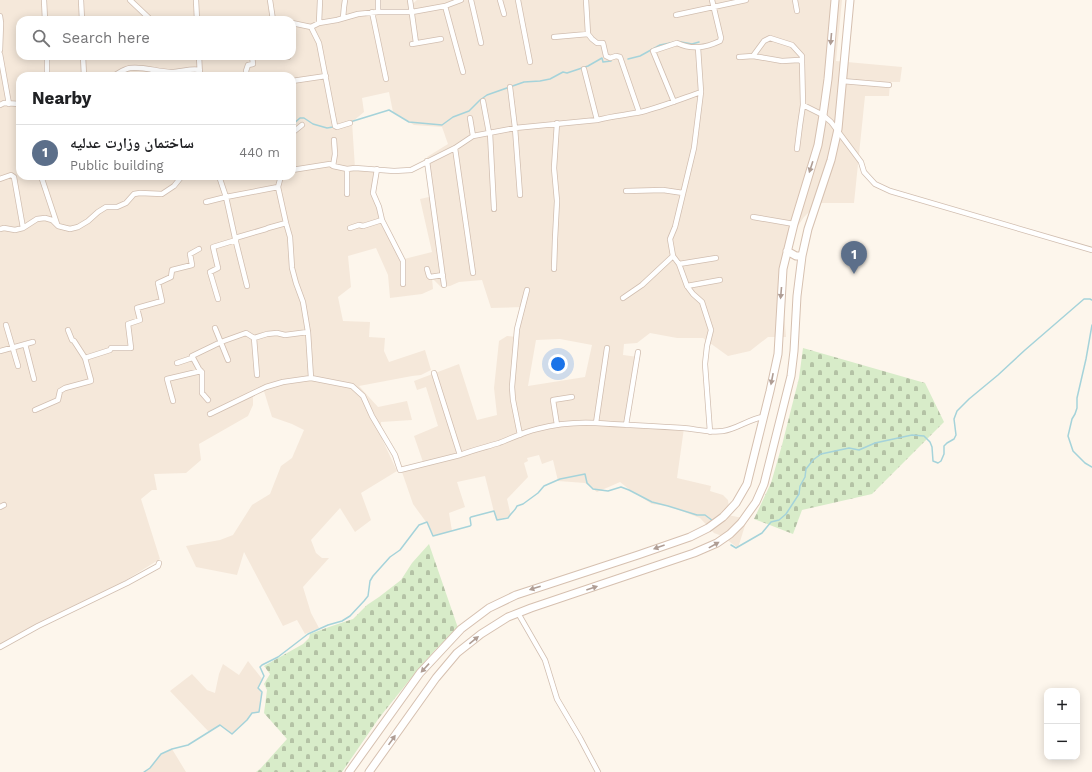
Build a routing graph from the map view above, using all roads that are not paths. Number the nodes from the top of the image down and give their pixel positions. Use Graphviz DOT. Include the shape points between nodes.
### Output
graph roads {
  1 [pos="44,0"];
  2 [pos="81,0"];
  3 [pos="130,0"];
  4 [pos="196,0"];
  5 [pos="270,0"];
  6 [pos="320,0"];
  7 [pos="345,0"];
  8 [pos="378,0"];
  9 [pos="410,0"];
  10 [pos="460,0"];
  11 [pos="471,0"];
  12 [pos="500,0"];
  13 [pos="518,0"];
  14 [pos="586,0"];
  15 [pos="712,0"];
  16 [pos="746,0"];
  17 [pos="795,0"];
  18 [pos="834,0"];
  19 [pos="850,0"];
  20 [pos="451,2"];
  21 [pos="446,6"];
  22 [pos="714,7"];
  23 [pos="797,11"];
  24 [pos="372,12"];
  25 [pos="378,12"];
  26 [pos="412,12"];
  27 [pos="504,14"];
  28 [pos="676,15"];
  29 [pos="0,16"];
  30 [pos="45,16"];
  31 [pos="82,16"];
  32 [pos="147,16"];
  33 [pos="197,16"];
  34 [pos="272,16"];
  35 [pos="343,18"];
  36 [pos="319,23"];
  37 [pos="296,24"];
  38 [pos="311,26"];
  39 [pos="588,34"];
  40 [pos="554,37"];
  41 [pos="441,39"];
  42 [pos="481,43"];
  43 [pos="698,48"];
  44 [pos="0,50"];
  45 [pos="0,54"];
  46 [pos="753,56"];
  47 [pos="738,57"];
  48 [pos="46,60"];
  49 [pos="83,60"];
  50 [pos="199,60"];
  51 [pos="252,60"];
  52 [pos="530,62"];
  53 [pos="802,62"];
  54 [pos="584,69"];
  55 [pos="152,70"];
  56 [pos="200,70"];
  57 [pos="48,72"];
  58 [pos="84,72"];
  59 [pos="121,72"];
  60 [pos="246,72"];
  61 [pos="463,72"];
  62 [pos="326,76"];
  63 [pos="386,79"];
  64 [pos="296,80"];
  65 [pos="842,81"];
  66 [pos="889,85"];
  67 [pos="510,87"];
  68 [pos="701,92"];
  69 [pos="483,101"];
  70 [pos="674,102"];
  71 [pos="9,104"];
  72 [pos="16,104"];
  73 [pos="0,105"];
  74 [pos="803,105"];
  75 [pos="639,112"];
  76 [pos="823,115"];
  77 [pos="470,118"];
  78 [pos="597,120"];
  79 [pos="350,123"];
  80 [pos="557,123"];
  81 [pos="302,125"];
  82 [pos="515,128"];
  83 [pos="838,129"];
  84 [pos="296,130"];
  85 [pos="489,133"];
  86 [pos="473,136"];
  87 [pos="334,140"];
  88 [pos="456,148"];
  89 [pos="797,149"];
  90 [pos="427,161"];
  91 [pos="334,166"];
  92 [pos="296,169"];
  93 [pos="377,169"];
  94 [pos="347,170"];
  95 [pos="0,178"];
  96 [pos="42,180"];
  97 [pos="179,180"];
  98 [pos="220,180"];
  99 [pos="280,180"];
  100 [pos="278,187"];
  101 [pos="626,191"];
  102 [pos="684,193"];
  103 [pos="347,194"];
  104 [pos="520,195"];
  105 [pos="226,196"];
  106 [pos="206,202"];
  107 [pos="494,209"];
  108 [pos="753,217"];
  109 [pos="382,220"];
  110 [pos="286,224"];
  111 [pos="794,224"];
  112 [pos="58,226"];
  113 [pos="23,228"];
  114 [pos="350,228"];
  115 [pos="0,229"];
  116 [pos="235,239"];
  117 [pos="200,249"];
  118 [pos="1092,250"];
  119 [pos="787,252"];
  120 [pos="672,256"];
  121 [pos="802,256"];
  122 [pos="716,258"];
  123 [pos="678,264"];
  124 [pos="427,269"];
  125 [pos="554,270"];
  126 [pos="473,273"];
  127 [pos="443,275"];
  128 [pos="720,280"];
  129 [pos="403,284"];
  130 [pos="444,284"];
  131 [pos="247,286"];
  132 [pos="687,286"];
  133 [pos="526,290"];
  134 [pos="623,298"];
  135 [pos="218,299"];
  136 [pos="6,324"];
  137 [pos="215,328"];
  138 [pos="68,330"];
  139 [pos="308,332"];
  140 [pos="254,338"];
  141 [pos="33,342"];
  142 [pos="221,342"];
  143 [pos="25,344"];
  144 [pos="13,348"];
  145 [pos="607,348"];
  146 [pos="0,351"];
  147 [pos="638,352"];
  148 [pos="192,356"];
  149 [pos="85,358"];
  150 [pos="228,360"];
  151 [pos="177,363"];
  152 [pos="18,366"];
  153 [pos="201,370"];
  154 [pos="434,373"];
  155 [pos="257,375"];
  156 [pos="311,378"];
  157 [pos="34,379"];
  158 [pos="572,397"];
  159 [pos="208,400"];
  160 [pos="173,401"];
  161 [pos="35,410"];
  162 [pos="210,414"];
  163 [pos="764,417"];
  164 [pos="596,423"];
  165 [pos="557,425"];
  166 [pos="626,425"];
  167 [pos="710,432"];
  168 [pos="520,435"];
  169 [pos="460,455"];
  170 [pos="159,563"];
  171 [pos="518,613"];
  172 [pos="0,647"];
  173 [pos="349,772"];
  174 [pos="369,772"];
  175 [pos="598,772"];
  1 -- 30 [label="street"];
  2 -- 31 [label="street"];
  3 -- 32 [label="street"];
  4 -- 33 [label="street"];
  5 -- 34 [label="street"];
  6 -- 36 [label="street"];
  7 -- 35 [label="street"];
  8 -- 25 [label="street"];
  9 -- 26 [label="street"];
  10 -- 20 [label="street"];
  11 -- 42 [label="street"];
  12 -- 27 [label="street"];
  13 -- 52 [label="street"];
  14 -- 39 [label="street"];
  15 -- 22 [label="street"];
  16 -- 22 [label="street"];
  17 -- 23 [label="street"];
  18 -- 76 [label="street, one-way"];
  19 -- 65 [label="street"];
  20 -- 21 [label="street"];
  21 -- 26 [label="street"];
  21 -- 61 [label="street"];
  22 -- 28 [label="street"];
  22 -- 43 [label="street" via="720,41"];
  24 -- 25 [label="street"];
  24 -- 35 [label="street"];
  24 -- 63 [label="street"];
  25 -- 26 [label="street"];
  26 -- 41 [label="street" via="414,44"];
  29 -- 44 [label="street"];
  35 -- 36 [label="street"];
  36 -- 38 [label="street"];
  37 -- 38 [label="street"];
  38 -- 62 [label="street" via="319,43"];
  39 -- 40 [label="street"];
  39 -- 75 [label="street" via="597,43 602,43 606,56 620,57"];
  43 -- 68 [label="street"];
  43 -- 70 [label="street" via="677,43 653,51"];
  45 -- 71 [label="street"];
  46 -- 47 [label="street"];
  46 -- 53 [label="street"];
  46 -- 53 [label="street" via="764,41 770,38 792,45 802,56"];
  48 -- 57 [label="street"];
  49 -- 58 [label="street"];
  50 -- 56 [label="street"];
  51 -- 60 [label="street" via="253,64 248,66"];
  53 -- 74 [label="street"];
  54 -- 78 [label="street"];
  55 -- 56 [label="street"];
  55 -- 59 [label="street" via="131,68"];
  62 -- 64 [label="street"];
  62 -- 79 [label="street" via="335,126"];
  65 -- 66 [label="street"];
  65 -- 83 [label="street"];
  67 -- 82 [label="street"];
  68 -- 70 [label="street"];
  68 -- 102 [label="street" via="694,148"];
  69 -- 85 [label="street"];
  70 -- 75 [label="street"];
  71 -- 72 [label="street"];
  71 -- 73 [label="street"];
  74 -- 76 [label="street"];
  74 -- 89 [label="street"];
  75 -- 78 [label="street"];
  76 -- 83 [label="street"];
  76 -- 111 [label="street, one-way" via="818,144"];
  77 -- 86 [label="street"];
  78 -- 80 [label="street"];
  80 -- 82 [label="street"];
  80 -- 125 [label="street" via="554,168 557,201"];
  81 -- 84 [label="street"];
  82 -- 85 [label="street"];
  82 -- 104 [label="street"];
  83 -- 118 [label="street" via="861,162 864,172 875,184 890,191"];
  83 -- 121 [label="street"];
  85 -- 86 [label="street"];
  85 -- 107 [label="street"];
  86 -- 88 [label="street"];
  87 -- 91 [label="street"];
  88 -- 90 [label="street"];
  88 -- 126 [label="street"];
  90 -- 93 [label="street" via="411,170"];
  90 -- 127 [label="street"];
  91 -- 92 [label="street" via="330,164"];
  91 -- 94 [label="street"];
  93 -- 94 [label="street"];
  93 -- 109 [label="street" via="373,192"];
  94 -- 103 [label="street"];
  95 -- 113 [label="street" via="14,176"];
  96 -- 112 [label="street"];
  97 -- 112 [label="street" via="162,194 134,194 126,203 117,207 106,207 78,228"];
  98 -- 105 [label="street"];
  99 -- 100 [label="street"];
  100 -- 105 [label="street"];
  100 -- 110 [label="street"];
  101 -- 102 [label="street" via="663,190"];
  102 -- 120 [label="street" via="670,239"];
  105 -- 106 [label="street"];
  105 -- 116 [label="street"];
  108 -- 111 [label="street"];
  109 -- 114 [label="street"];
  109 -- 129 [label="street" via="403,261"];
  110 -- 116 [label="street"];
  110 -- 139 [label="street" via="290,237 292,268 303,302"];
  111 -- 119 [label="street"];
  112 -- 113 [label="street" via="45,218 37,219"];
  113 -- 115 [label="street"];
  116 -- 131 [label="street"];
  116 -- 135 [label="street" via="213,247 218,268 210,272"];
  117 -- 149 [label="street" via="190,254 192,265 172,270 171,277 158,283 162,300 137,308 140,320 128,324 131,348 110,348"];
  119 -- 121 [label="street"];
  119 -- 163 [label="street, one-way" via="783,269 778,354"];
  120 -- 123 [label="street"];
  120 -- 134 [label="street" via="642,285"];
  171 -- 121 [label="street, one-way" via="718,544 741,523 756,502 764,484 791,376"];
  122 -- 123 [label="street"];
  123 -- 132 [label="street"];
  124 -- 127 [label="street" via="429,277"];
  127 -- 130 [label="street"];
  128 -- 132 [label="street"];
  132 -- 167 [label="street" via="702,302 711,330 705,364"];
  133 -- 168 [label="street" via="517,329 512,387"];
  136 -- 144 [label="street"];
  137 -- 142 [label="street"];
  138 -- 149 [label="street"];
  139 -- 140 [label="street" via="267,334"];
  139 -- 156 [label="street"];
  140 -- 142 [label="street" via="246,333"];
  140 -- 155 [label="street"];
  141 -- 143 [label="street"];
  142 -- 148 [label="street"];
  142 -- 150 [label="street"];
  143 -- 144 [label="street"];
  143 -- 157 [label="street"];
  144 -- 146 [label="street"];
  144 -- 152 [label="street"];
  145 -- 164 [label="street"];
  147 -- 166 [label="street"];
  148 -- 151 [label="street"];
  148 -- 153 [label="street"];
  149 -- 161 [label="street" via="91,381 65,388 60,391 58,400"];
  153 -- 159 [label="street" via="202,393"];
  153 -- 160 [label="street" via="167,379"];
  154 -- 169 [label="street"];
  156 -- 162 [label="street" via="266,387"];
  156 -- 169 [label="street" via="352,386 363,396 395,455 400,470"];
  158 -- 165 [label="street" via="553,400"];
  163 -- 167 [label="street" via="735,428"];
  163 -- 173 [label="street, one-way" via="747,484 736,503 723,517 690,537 516,595 489,608 461,629 420,673"];
  164 -- 165 [label="street"];
  164 -- 166 [label="street"];
  165 -- 168 [label="street"];
  166 -- 167 [label="street"];
  168 -- 169 [label="street"];
  170 -- 172 [label="street" via="158,566 127,583"];
  174 -- 171 [label="street, one-way" via="436,678 457,653 481,634"];
  171 -- 175 [label="street" via="545,660 557,699"];
}
